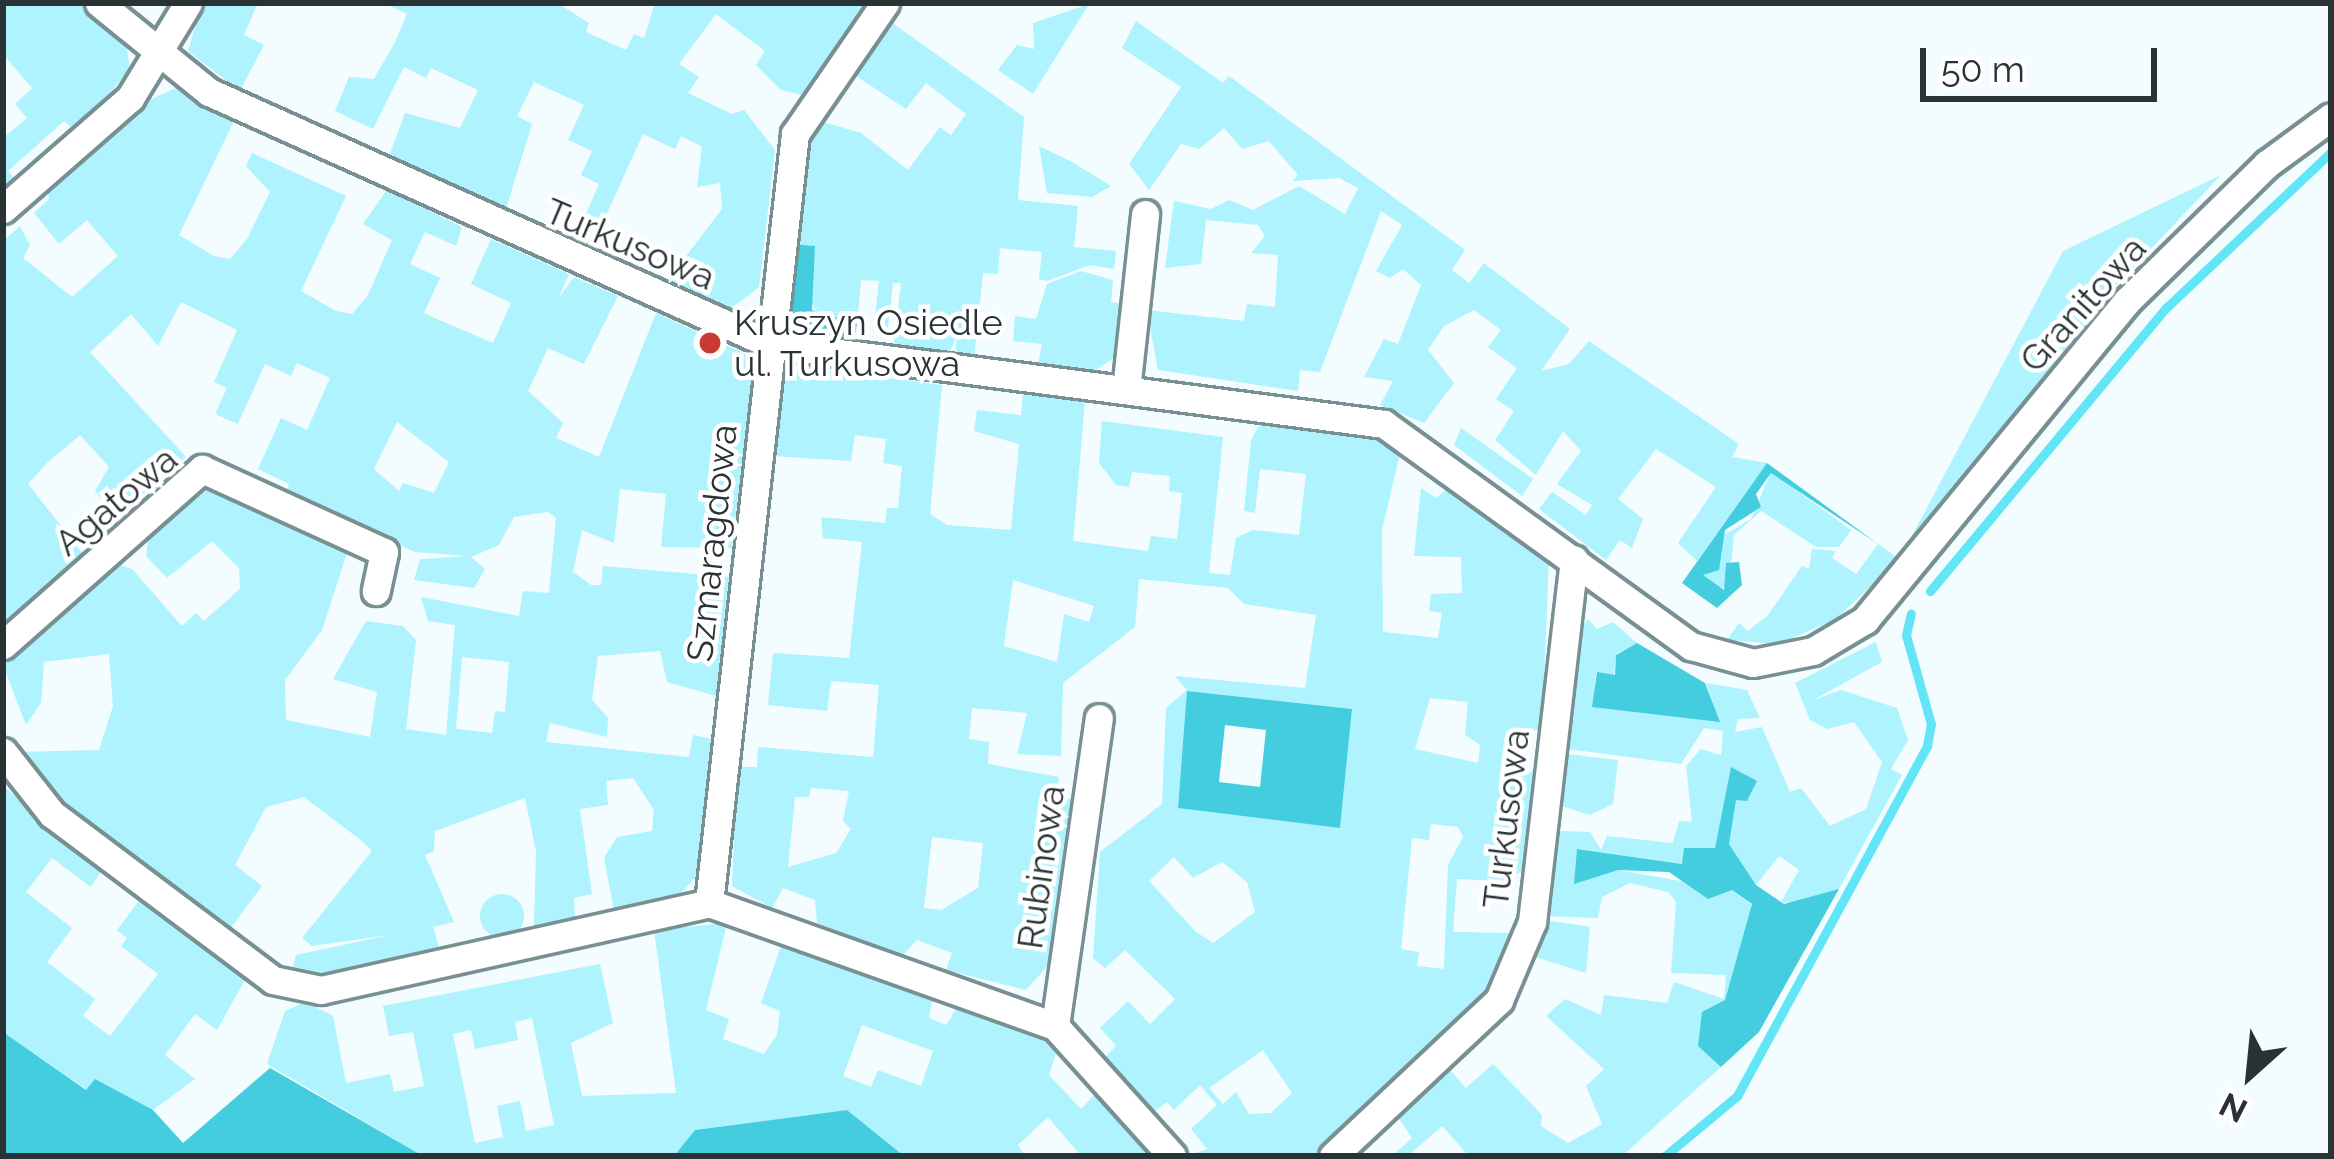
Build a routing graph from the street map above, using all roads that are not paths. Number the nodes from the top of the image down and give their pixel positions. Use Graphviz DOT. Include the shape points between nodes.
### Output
graph roads {
  1 [pos="99,3"];
  2 [pos="188,3"];
  3 [pos="885,3"];
  4 [pos="159,54"];
  5 [pos="2331,118"];
  6 [pos="3,208"];
  7 [pos="1145,214"];
  8 [pos="770,344"];
  9 [pos="1126,390"];
  10 [pos="1574,559"];
  11 [pos="1912,562"];
  12 [pos="376,592"];
  13 [pos="3,645"];
  14 [pos="1099,718"];
  15 [pos="3,752"];
  16 [pos="710,903"];
  17 [pos="1055,1026"];
  18 [pos="1172,1156"];
  19 [pos="1333,1156"];
  1 -- 4 [label="street, Turkusowa"];
  2 -- 4 [label="street"];
  3 -- 8 [label="street, Szmaragdowa" via="795,134"];
  4 -- 6 [label="street" via="130,98"];
  4 -- 8 [label="street, Turkusowa" via="209,92"];
  5 -- 11 [label="street, Granitowa" via="2267,164 2127,301"];
  7 -- 9 [label="street"];
  8 -- 9 [label="street, Turkusowa"];
  8 -- 16 [label="street, Szmaragdowa"];
  9 -- 10 [label="street, Turkusowa" via="1384,424"];
  10 -- 11 [label="street, Turkusowa" via="1691,646 1753,663 1813,651 1865,620"];
  10 -- 19 [label="street, Turkusowa" via="1532,922 1498,1000"];
  12 -- 13 [label="street, Agatowa" via="384,552 202,469"];
  14 -- 17 [label="street, Rubinowa"];
  15 -- 16 [label="street" via="52,814 273,980 321,990"];
  16 -- 17 [label="street"];
  17 -- 18 [label="street"];
}
